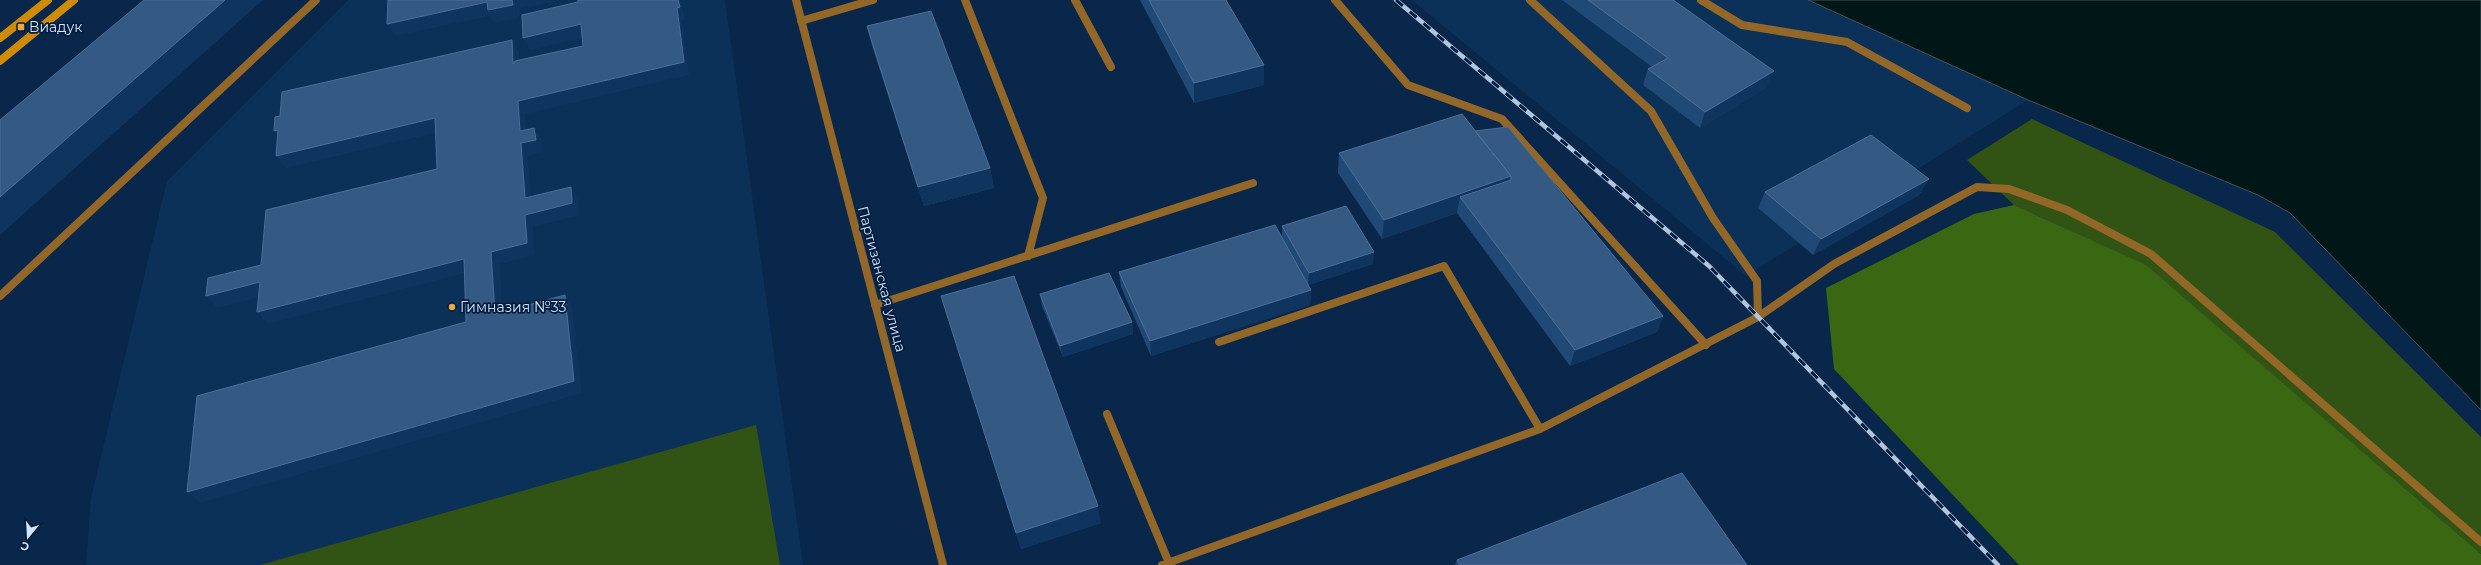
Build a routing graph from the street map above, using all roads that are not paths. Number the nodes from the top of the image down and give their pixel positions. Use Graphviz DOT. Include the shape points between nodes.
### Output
graph roads {
  1 [pos="48,0"];
  2 [pos="74,0"];
  3 [pos="316,0"];
  4 [pos="796,0"];
  5 [pos="873,0"];
  6 [pos="965,0"];
  7 [pos="1075,0"];
  8 [pos="1335,0"];
  9 [pos="1530,0"];
  10 [pos="1701,0"];
  11 [pos="801,21"];
  12 [pos="0,38"];
  13 [pos="0,61"];
  14 [pos="1111,67"];
  15 [pos="1967,108"];
  16 [pos="1253,183"];
  17 [pos="1028,256"];
  18 [pos="0,296"];
  19 [pos="875,305"];
  20 [pos="1758,317"];
  21 [pos="1219,342"];
  22 [pos="1706,345"];
  23 [pos="1107,414"];
  24 [pos="1540,428"];
  25 [pos="2481,542"];
  26 [pos="1165,564"];
  27 [pos="943,565"];
  1 -- 12 [label="main road"];
  2 -- 13 [label="main road"];
  3 -- 18 [label="street"];
  4 -- 11 [label="street, Партизанская улица"];
  5 -- 11 [label="street"];
  6 -- 17 [label="street" via="1043,198"];
  7 -- 14 [label="street"];
  8 -- 22 [label="street" via="1408,85 1502,120"];
  9 -- 20 [label="street" via="1651,111 1713,218 1756,281"];
  10 -- 15 [label="street" via="1742,25 1847,42"];
  11 -- 19 [label="street, Партизанская улица"];
  16 -- 17 [label="street"];
  17 -- 19 [label="street"];
  19 -- 27 [label="street, Партизанская улица"];
  20 -- 22 [label="street"];
  20 -- 25 [label="street" via="1834,264 1977,187 2009,189 2067,210 2151,254"];
  21 -- 24 [label="street" via="1444,266"];
  22 -- 24 [label="street"];
  23 -- 26 [label="street"];
  24 -- 26 [label="street"];
}
